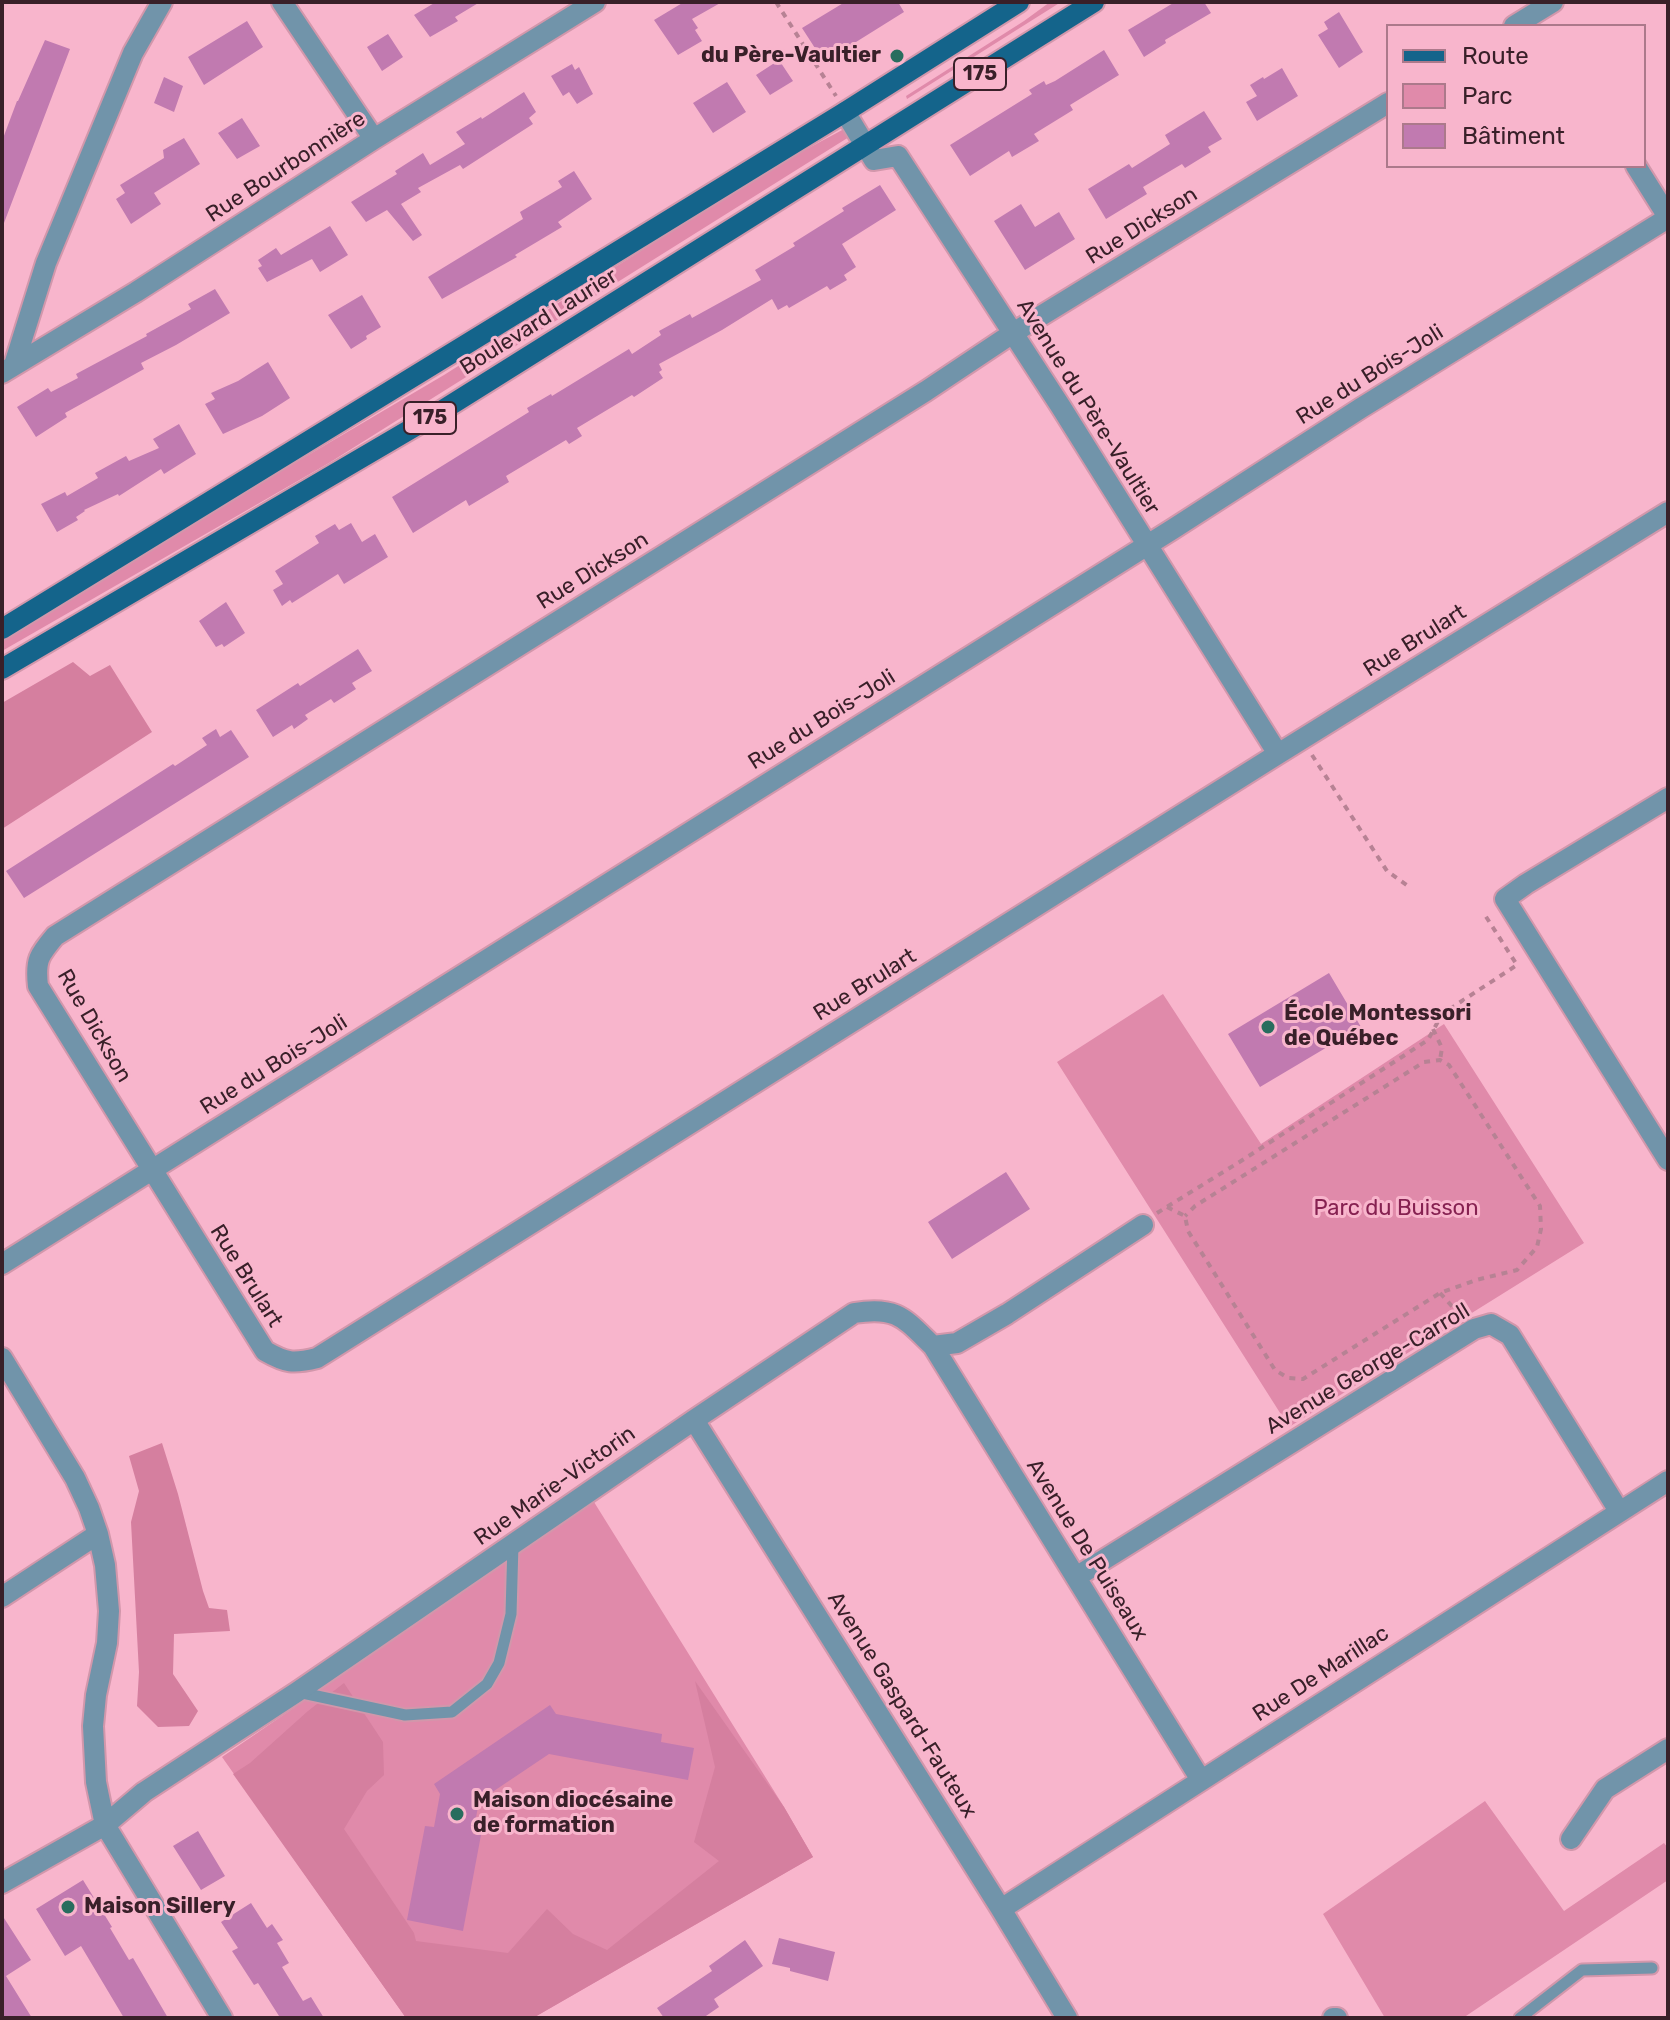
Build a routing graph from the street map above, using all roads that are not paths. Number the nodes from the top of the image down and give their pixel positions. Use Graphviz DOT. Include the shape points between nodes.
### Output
graph roads {
  1 [pos="162,2"];
  2 [pos="282,2"];
  3 [pos="595,2"];
  4 [pos="1019,2"];
  5 [pos="1094,2"];
  6 [pos="1546,13"];
  7 [pos="1519,24"];
  8 [pos="1386,104"];
  9 [pos="845,112"];
  10 [pos="374,139"];
  11 [pos="866,146"];
  12 [pos="1637,168"];
  13 [pos="1668,217"];
  14 [pos="1013,333"];
  15 [pos="8,369"];
  16 [pos="1668,512"];
  17 [pos="1146,545"];
  18 [pos="2,629"];
  19 [pos="2,669"];
  20 [pos="1278,754"];
  21 [pos="1668,798"];
  22 [pos="1668,1160"];
  23 [pos="152,1170"];
  24 [pos="1143,1225"];
  25 [pos="2,1264"];
  26 [pos="933,1346"];
  27 [pos="2,1358"];
  28 [pos="694,1420"];
  29 [pos="1668,1481"];
  30 [pos="1619,1511"];
  31 [pos="98,1534"];
  32 [pos="513,1544"];
  33 [pos="1076,1577"];
  34 [pos="2,1597"];
  35 [pos="297,1692"];
  36 [pos="1668,1749"];
  37 [pos="1201,1780"];
  38 [pos="105,1825"];
  39 [pos="1571,1839"];
  40 [pos="2,1883"];
  41 [pos="1001,1909"];
  42 [pos="1652,1968"];
  43 [pos="222,2018"];
  44 [pos="1067,2018"];
  45 [pos="1520,2018"];
  1 -- 15 [label="street" via="133,53"];
  2 -- 10 [label="street"];
  3 -- 10 [label="street, Rue Bourbonnière"];
  4 -- 9 [label="main road, Boulevard Laurier / 175"];
  5 -- 11 [label="main road, Boulevard Laurier / 175"];
  6 -- 7 [label="street"];
  8 -- 14 [label="street, Rue Dickson"];
  9 -- 11 [label="street"];
  9 -- 18 [label="main road, Boulevard Laurier / 175"];
  10 -- 15 [label="street, Rue Bourbonnière"];
  11 -- 14 [label="street, Avenue du Père-Vaultier" via="874,160 898,156"];
  11 -- 19 [label="main road, Boulevard Laurier / 175" via="438,413"];
  12 -- 13 [label="street"];
  13 -- 17 [label="street, Rue du Bois-Joli"];
  14 -- 17 [label="street, Avenue du Père-Vaultier"];
  14 -- 23 [label="street, Rue Dickson" via="55,936 39,956 38,986"];
  16 -- 20 [label="street, Rue Brulart"];
  17 -- 20 [label="street, Avenue du Père-Vaultier"];
  17 -- 23 [label="street, Rue du Bois-Joli"];
  20 -- 23 [label="street, Rue Brulart" via="317,1358 282,1361 265,1351"];
  21 -- 22 [label="street" via="1505,899"];
  23 -- 25 [label="street, Rue du Bois-Joli"];
  24 -- 26 [label="street" via="957,1343"];
  26 -- 28 [label="street, Rue Marie-Victorin" via="901,1316 876,1310 854,1313"];
  26 -- 33 [label="street, Avenue De Puiseaux"];
  27 -- 31 [label="street" via="75,1478"];
  28 -- 32 [label="street, Rue Marie-Victorin"];
  28 -- 41 [label="street, Avenue Gaspard-Fauteux"];
  29 -- 30 [label="street, Rue De Marillac"];
  30 -- 33 [label="street, Avenue George-Carroll" via="1510,1335 1491,1324 1474,1329"];
  30 -- 37 [label="street, Rue De Marillac"];
  31 -- 34 [label="street"];
  31 -- 38 [label="street" via="109,1611 93,1726"];
  32 -- 35 [label="street, Rue Marie-Victorin"];
  32 -- 35 [label="lane" via="511,1614 499,1663 487,1684 452,1712 405,1715"];
  33 -- 37 [label="street, Avenue De Puiseaux"];
  35 -- 38 [label="street, Rue Marie-Victorin" via="144,1792"];
  36 -- 39 [label="street" via="1605,1789"];
  37 -- 41 [label="street, Rue De Marillac"];
  38 -- 40 [label="street, Rue Marie-Victorin"];
  38 -- 43 [label="street"];
  41 -- 44 [label="street, Avenue Gaspard-Fauteux"];
  42 -- 45 [label="lane" via="1582,1970"];
}
